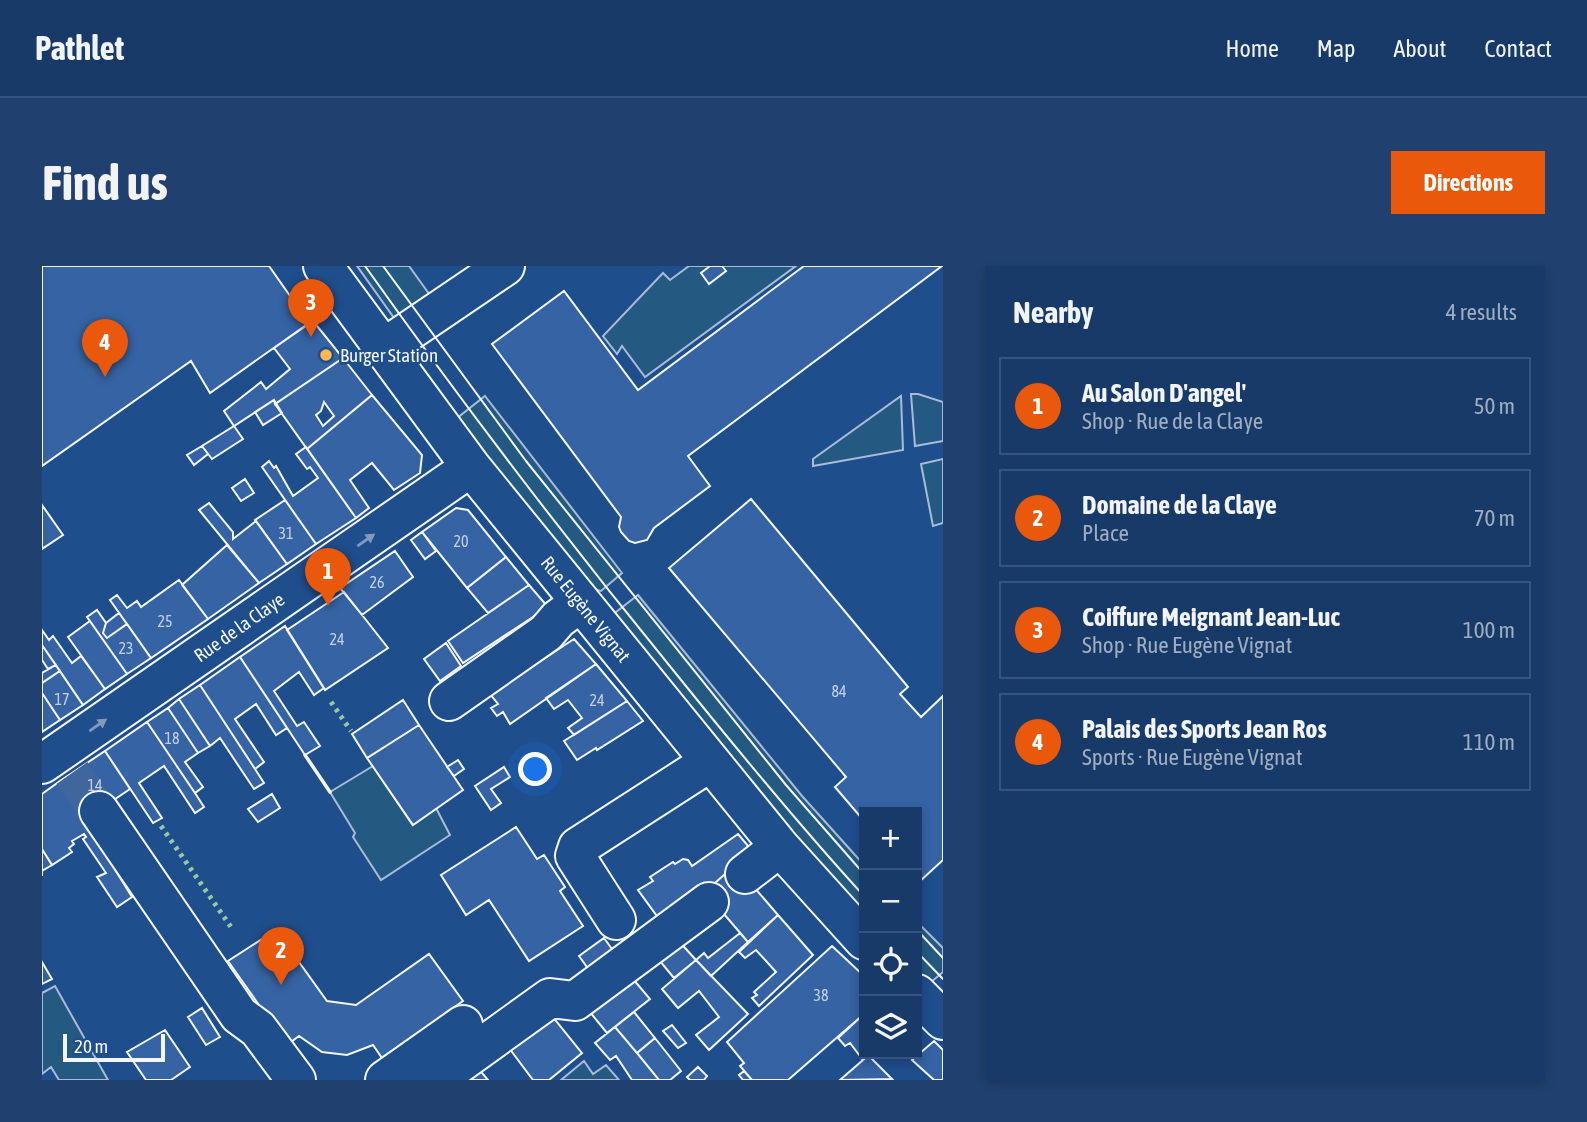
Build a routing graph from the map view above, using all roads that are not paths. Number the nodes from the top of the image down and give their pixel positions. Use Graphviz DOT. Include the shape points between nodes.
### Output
graph roads {
  1 [pos="323,266"];
  2 [pos="505,266"];
  3 [pos="384,348"];
  4 [pos="471,467"];
  5 [pos="581,602"];
  6 [pos="449,701"];
  7 [pos="710,762"];
  8 [pos="57,763"];
  9 [pos="99,811"];
  10 [pos="780,848"];
  11 [pos="745,874"];
  12 [pos="709,902"];
  13 [pos="616,920"];
  14 [pos="859,935"];
  15 [pos="919,996"];
  16 [pos="943,1020"];
  17 [pos="463,1025"];
  18 [pos="296,1080"];
  19 [pos="385,1080"];
  20 [pos="436,1080"];
  1 -- 3 [label="street, Rue Eugène Vignat"];
  2 -- 3 [label="street"];
  3 -- 4 [label="street, Rue Eugène Vignat"];
  4 -- 5 [label="street, Rue Eugène Vignat"];
  8 -- 4 [label="street, Rue de la Claye, one-way"];
  5 -- 6 [label="street"];
  5 -- 7 [label="street, Rue Eugène Vignat"];
  7 -- 10 [label="street, Rue Eugène Vignat"];
  7 -- 13 [label="street" via="578,847 575,856"];
  9 -- 18 [label="street" via="239,1015 258,1029"];
  10 -- 11 [label="street"];
  10 -- 14 [label="street, Rue Eugène Vignat"];
  12 -- 20 [label="street" via="575,1001 550,998"];
  15 -- 16 [label="street"];
  17 -- 19 [label="street"];
}
